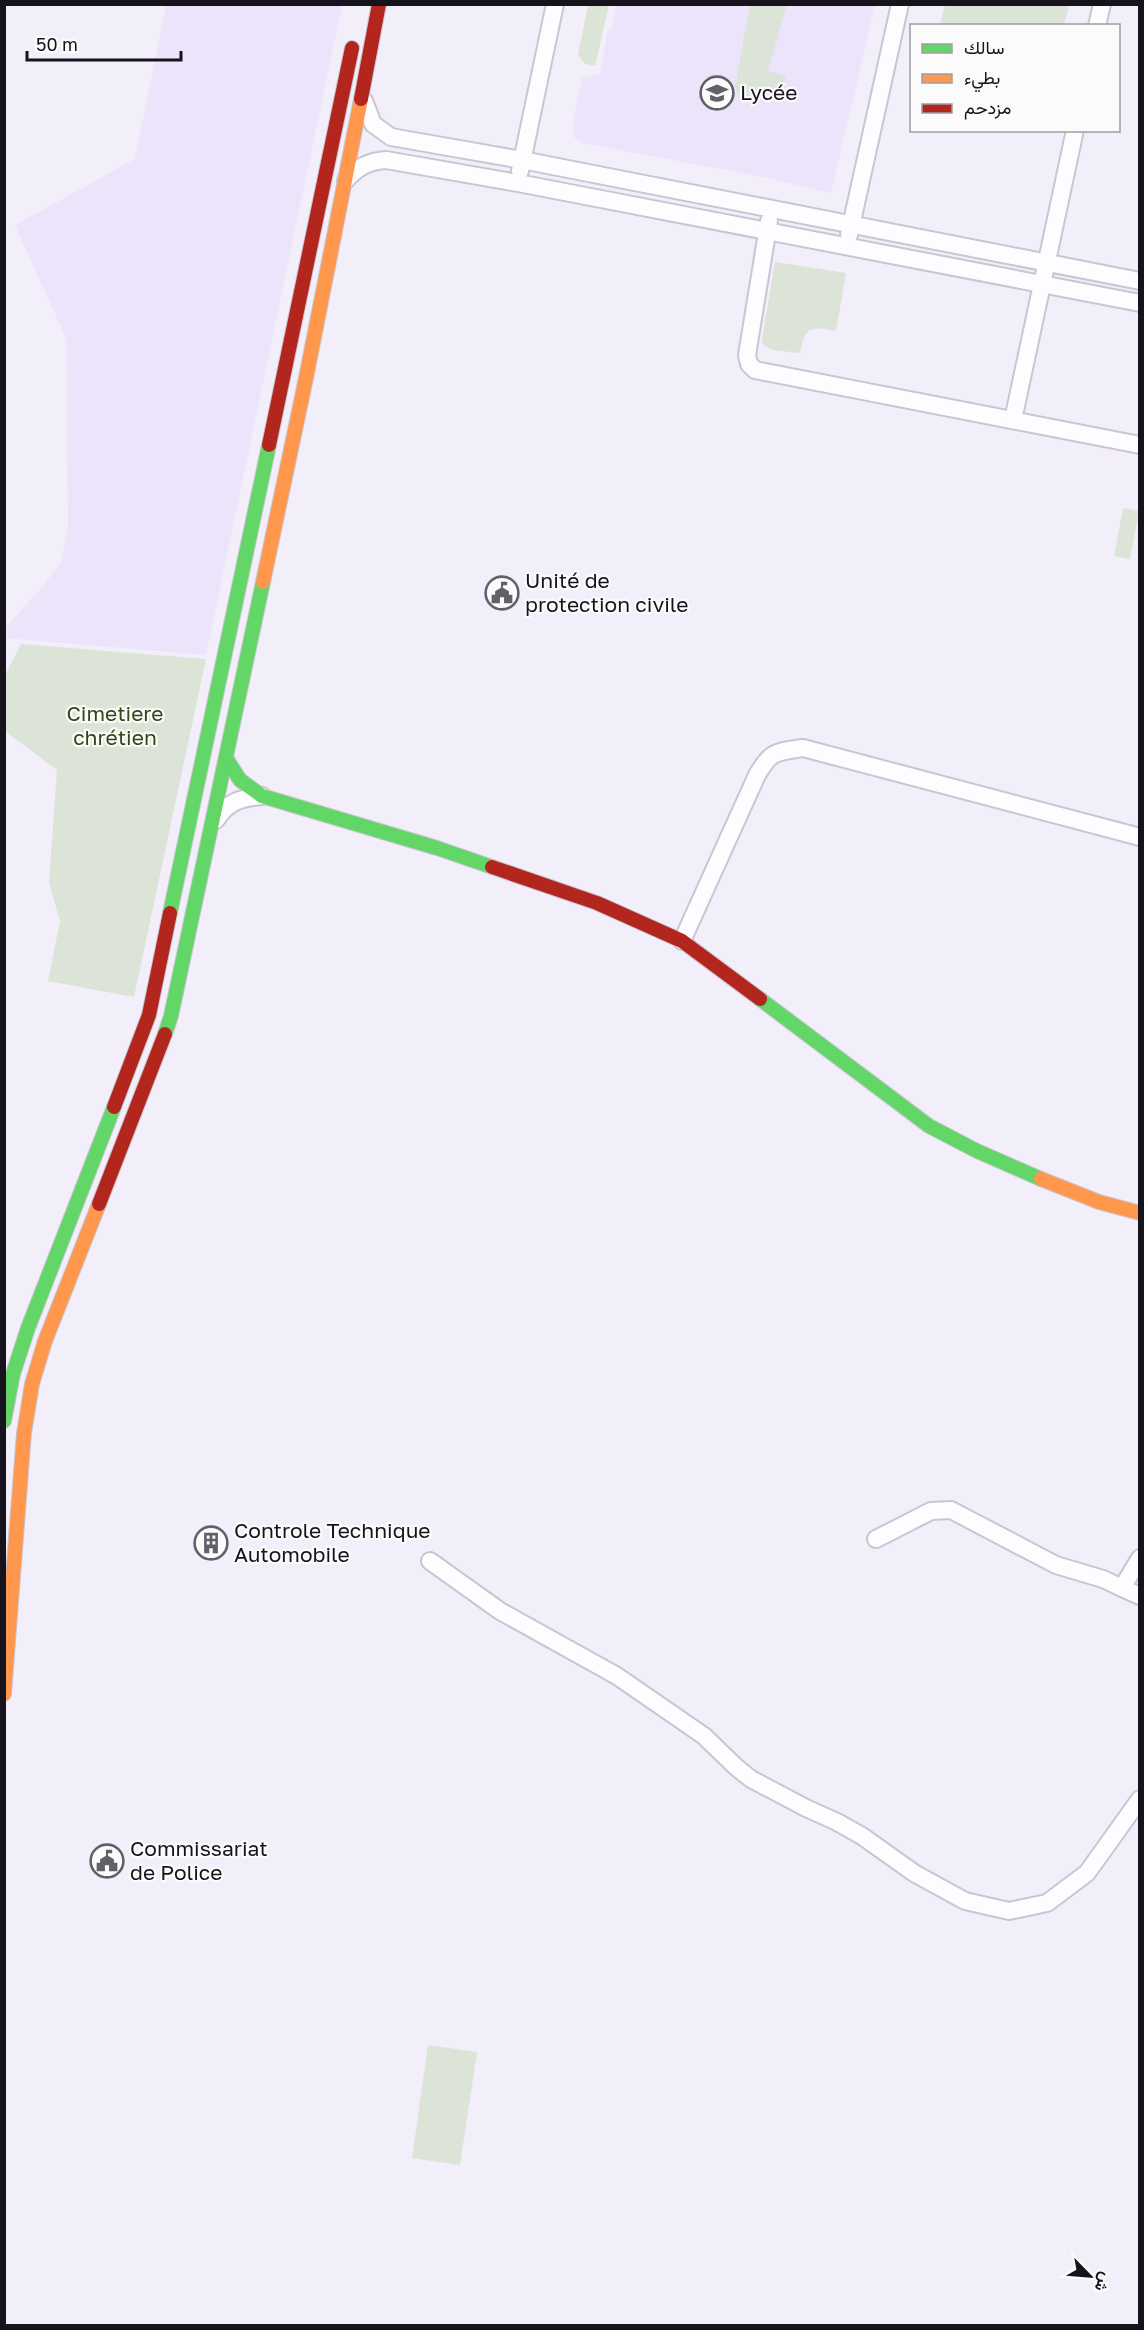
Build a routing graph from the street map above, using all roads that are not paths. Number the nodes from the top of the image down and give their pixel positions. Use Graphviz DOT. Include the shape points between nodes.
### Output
graph roads {
  1 [pos="379,4"];
  2 [pos="555,4"];
  3 [pos="900,4"];
  4 [pos="1102,4"];
  5 [pos="1097,24"];
  6 [pos="354,39"];
  7 [pos="363,94"];
  8 [pos="1075,132"];
  9 [pos="522,160"];
  10 [pos="345,181"];
  11 [pos="518,183"];
  12 [pos="772,209"];
  13 [pos="851,225"];
  14 [pos="767,231"];
  15 [pos="847,246"];
  16 [pos="1047,262"];
  17 [pos="1140,281"];
  18 [pos="1042,284"];
  19 [pos="1140,303"];
  20 [pos="1013,420"];
  21 [pos="1140,445"];
  22 [pos="226,758"];
  23 [pos="262,796"];
  24 [pos="212,825"];
  25 [pos="1140,837"];
  26 [pos="682,941"];
  27 [pos="1140,1213"];
  28 [pos="4,1420"];
  29 [pos="876,1539"];
  30 [pos="1140,1558"];
  31 [pos="430,1561"];
  32 [pos="1122,1587"];
  33 [pos="1140,1596"];
  34 [pos="4,1694"];
  35 [pos="1140,1799"];
  1 -- 7 [label="main road"];
  2 -- 9 [label="street"];
  3 -- 13 [label="street"];
  4 -- 5 [label="street"];
  6 -- 28 [label="main road" via="149,1015 30,1320 11,1381"];
  7 -- 9 [label="street" via="373,124 391,137"];
  7 -- 10 [label="main road"];
  8 -- 16 [label="street"];
  9 -- 11 [label="street"];
  9 -- 12 [label="street"];
  10 -- 11 [label="street" via="367,163 386,160"];
  10 -- 22 [label="main road"];
  11 -- 14 [label="street"];
  12 -- 13 [label="street"];
  12 -- 14 [label="street"];
  13 -- 15 [label="street"];
  13 -- 16 [label="street"];
  14 -- 15 [label="street"];
  14 -- 20 [label="street" via="747,355 755,370"];
  15 -- 18 [label="street"];
  16 -- 17 [label="street"];
  16 -- 18 [label="street"];
  18 -- 19 [label="street"];
  18 -- 20 [label="street"];
  20 -- 21 [label="street"];
  22 -- 23 [label="main road" via="236,778"];
  22 -- 24 [label="main road"];
  23 -- 24 [label="street" via="231,803"];
  23 -- 26 [label="main road" via="436,848 597,903"];
  24 -- 34 [label="main road" via="171,1016 45,1341 32,1384 24,1433"];
  25 -- 26 [label="street" via="802,748 782,751 767,758 757,775"];
  26 -- 27 [label="main road" via="929,1126 969,1148 1077,1194"];
  29 -- 32 [label="street" via="931,1511 951,1510 1056,1565"];
  30 -- 32 [label="street"];
  31 -- 35 [label="street" via="500,1611 617,1676 704,1736 751,1779 837,1822 965,1902 1009,1911 1047,1903 1087,1873"];
  32 -- 33 [label="street"];
}
